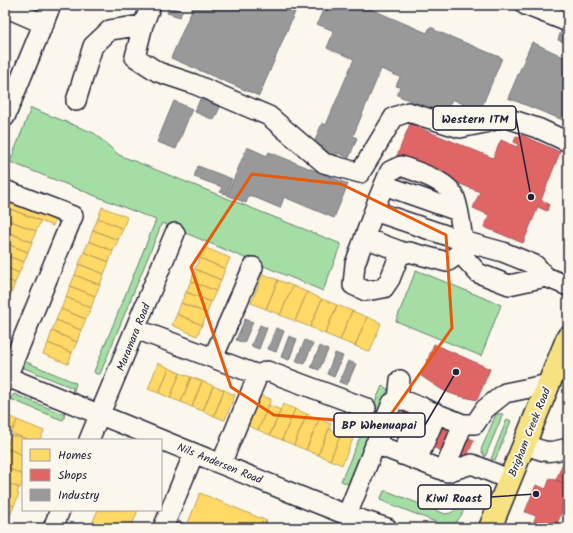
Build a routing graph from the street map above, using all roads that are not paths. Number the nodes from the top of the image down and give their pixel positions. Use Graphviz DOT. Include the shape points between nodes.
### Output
graph roads {
  1 [pos="151,5"];
  2 [pos="525,5"];
  3 [pos="5,8"];
  4 [pos="48,10"];
  5 [pos="568,22"];
  6 [pos="143,25"];
  7 [pos="76,101"];
  8 [pos="5,118"];
  9 [pos="568,142"];
  10 [pos="5,190"];
  11 [pos="374,211"];
  12 [pos="175,233"];
  13 [pos="365,238"];
  14 [pos="461,247"];
  15 [pos="405,253"];
  16 [pos="540,266"];
  17 [pos="253,268"];
  18 [pos="568,286"];
  19 [pos="136,329"];
  20 [pos="568,337"];
  21 [pos="213,358"];
  22 [pos="558,373"];
  23 [pos="258,375"];
  24 [pos="6,378"];
  25 [pos="400,380"];
  26 [pos="398,400"];
  27 [pos="366,408"];
  28 [pos="100,415"];
  29 [pos="443,416"];
  30 [pos="90,439"];
  31 [pos="161,439"];
  32 [pos="162,439"];
  33 [pos="375,444"];
  34 [pos="524,444"];
  35 [pos="568,448"];
  36 [pos="194,452"];
  37 [pos="424,463"];
  38 [pos="221,464"];
  39 [pos="510,480"];
  40 [pos="60,511"];
  41 [pos="347,515"];
  42 [pos="53,528"];
  43 [pos="163,528"];
  44 [pos="372,528"];
  45 [pos="387,528"];
  46 [pos="490,528"];
  1 -- 6 [label="street"];
  2 -- 5 [label="street"];
  3 -- 4 [label="street"];
  4 -- 8 [label="street"];
  6 -- 7 [label="street" via="110,30 93,46"];
  6 -- 9 [label="street" via="136,57 158,72 194,84 269,116 324,163 360,173 394,116 408,112 460,128 485,124 504,117"];
  10 -- 24 [label="street" via="74,216"];
  11 -- 13 [label="street"];
  11 -- 14 [label="street"];
  11 -- 14 [label="street" via="390,172 401,166 427,176 447,186 455,197"];
  12 -- 19 [label="street, Maramara Road"];
  13 -- 15 [label="street"];
  13 -- 15 [label="street" via="355,264 352,285 366,291 384,288 399,256"];
  14 -- 15 [label="street" via="447,262"];
  14 -- 16 [label="street" via="503,252"];
  14 -- 16 [label="street" via="478,273 509,285"];
  16 -- 18 [label="street"];
  17 -- 21 [label="street"];
  19 -- 21 [label="street"];
  19 -- 28 [label="street, Maramara Road"];
  20 -- 22 [label="main road, Brigham Creek Road"];
  21 -- 23 [label="street"];
  22 -- 29 [label="street" via="505,393 485,410 475,424"];
  22 -- 34 [label="main road, Brigham Creek Road"];
  23 -- 27 [label="street" via="268,371"];
  23 -- 38 [label="street"];
  24 -- 28 [label="street, Nils Andersen Road"];
  25 -- 26 [label="street"];
  26 -- 29 [label="street"];
  26 -- 33 [label="street" via="392,403"];
  28 -- 30 [label="street, Maramara Road"];
  28 -- 31 [label="street, Nils Andersen Road"];
  29 -- 37 [label="street"];
  29 -- 37 [label="street"];
  32 -- 36 [label="street, Nils Andersen Road"];
  33 -- 37 [label="street"];
  33 -- 41 [label="street"];
  34 -- 35 [label="street" via="546,452"];
  34 -- 39 [label="main road, Brigham Creek Road"];
  36 -- 38 [label="street, Nils Andersen Road"];
  36 -- 43 [label="street"];
  37 -- 39 [label="street" via="447,472 472,464"];
  38 -- 41 [label="street, Nils Andersen Road"];
  39 -- 46 [label="main road, Brigham Creek Road"];
  40 -- 42 [label="street"];
  41 -- 44 [label="street, Nils Andersen Road"];
  41 -- 45 [label="street, Nils Andersen Road"];
}
